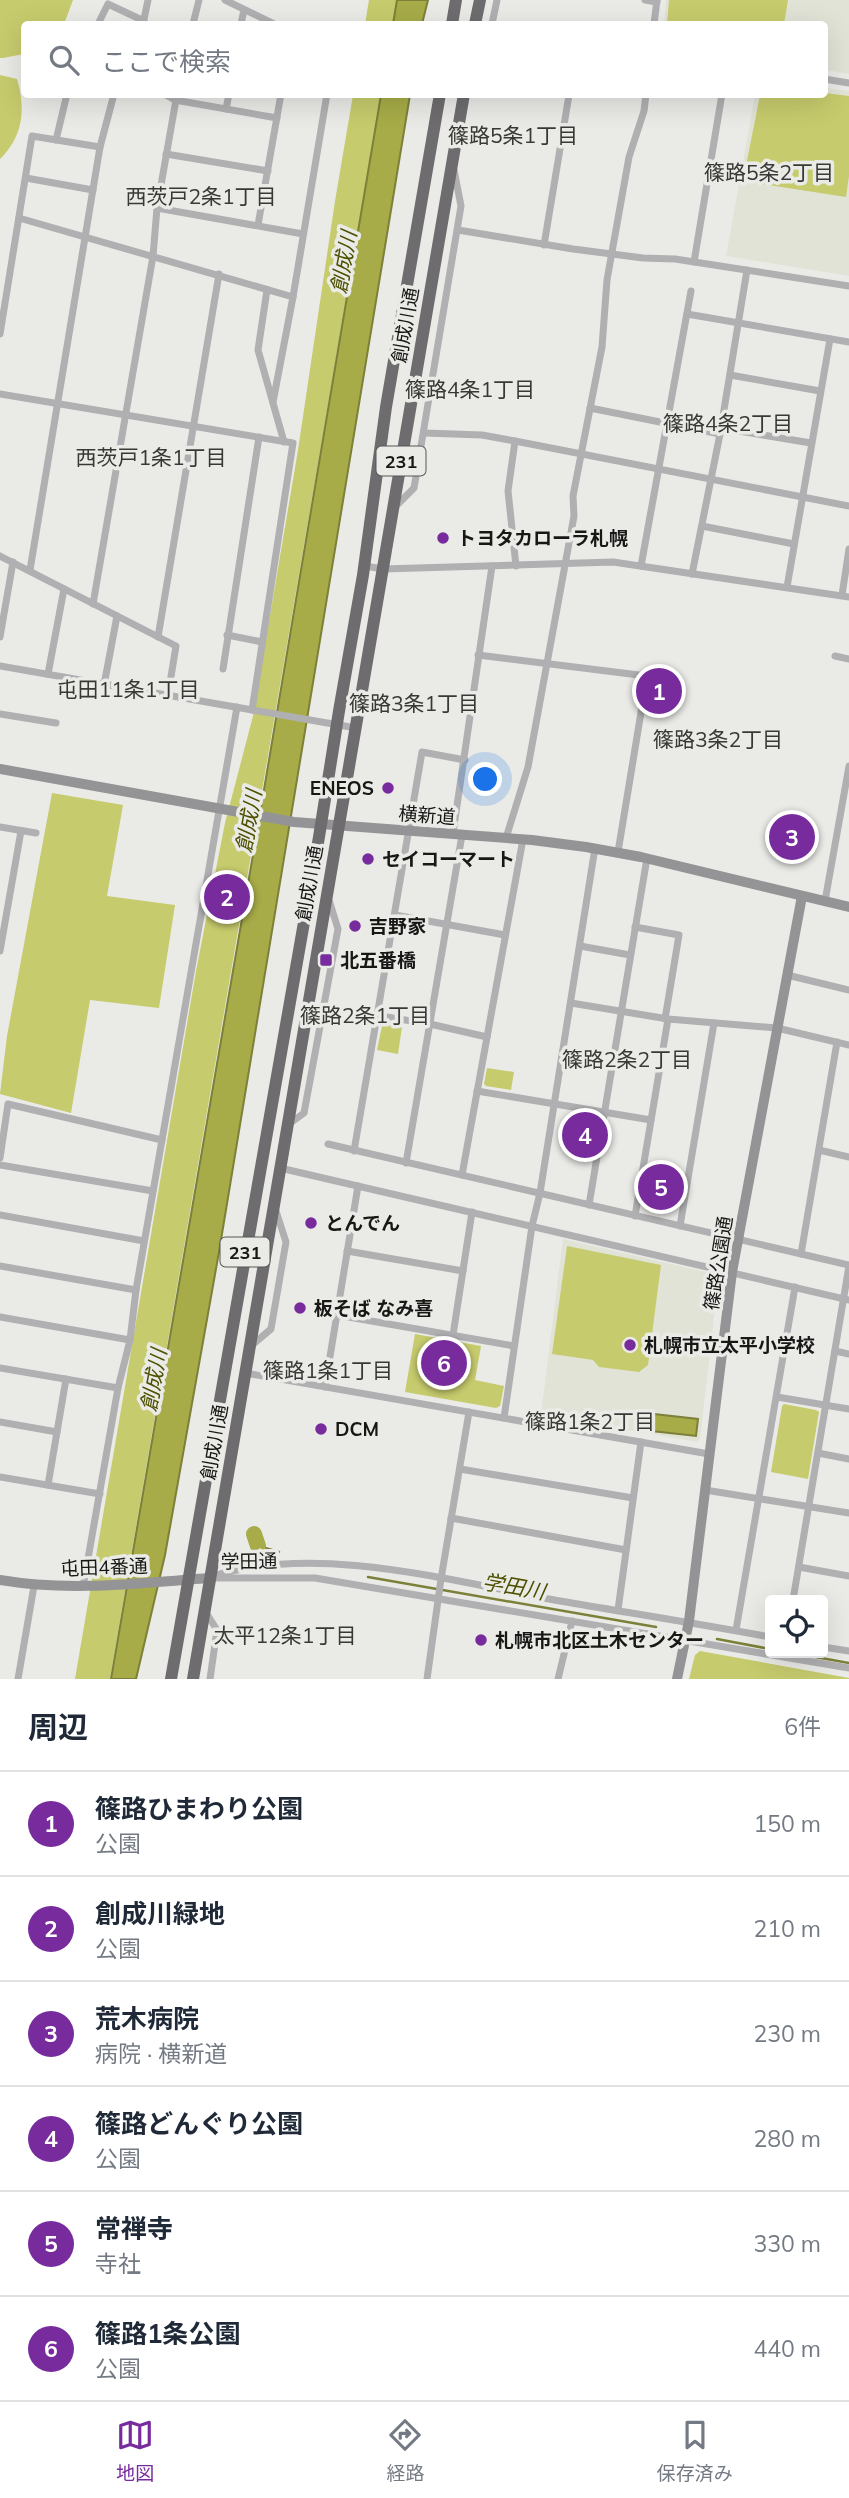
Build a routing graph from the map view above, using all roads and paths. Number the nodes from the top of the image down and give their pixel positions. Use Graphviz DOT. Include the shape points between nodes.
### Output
graph roads {
  1 [pos="148,0"];
  2 [pos="199,0"];
  3 [pos="225,0"];
  4 [pos="456,0"];
  5 [pos="480,0"];
  6 [pos="497,0"];
  7 [pos="645,0"];
  8 [pos="657,1"];
  9 [pos="244,10"];
  10 [pos="100,21"];
  11 [pos="140,21"];
  12 [pos="144,21"];
  13 [pos="194,21"];
  14 [pos="242,21"];
  15 [pos="268,21"];
  16 [pos="452,21"];
  17 [pos="476,21"];
  18 [pos="493,21"];
  19 [pos="654,21"];
  20 [pos="828,80"];
  21 [pos="849,83"];
  22 [pos="66,98"];
  23 [pos="113,98"];
  24 [pos="176,98"];
  25 [pos="180,98"];
  26 [pos="228,98"];
  27 [pos="280,98"];
  28 [pos="326,98"];
  29 [pos="439,98"];
  30 [pos="463,98"];
  31 [pos="568,98"];
  32 [pos="645,98"];
  33 [pos="721,98"];
  34 [pos="226,109"];
  35 [pos="277,118"];
  36 [pos="56,140"];
  37 [pos="100,147"];
  38 [pos="166,154"];
  39 [pos="453,163"];
  40 [pos="268,171"];
  41 [pos="26,178"];
  42 [pos="93,190"];
  43 [pos="157,208"];
  44 [pos="19,218"];
  45 [pos="258,225"];
  46 [pos="458,230"];
  47 [pos="303,234"];
  48 [pos="85,236"];
  49 [pos="544,244"];
  50 [pos="612,254"];
  51 [pos="153,256"];
  52 [pos="694,262"];
  53 [pos="747,270"];
  54 [pos="219,274"];
  55 [pos="849,286"];
  56 [pos="267,289"];
  57 [pos="691,291"];
  58 [pos="293,297"];
  59 [pos="687,314"];
  60 [pos="738,323"];
  61 [pos="0,334"];
  62 [pos="830,339"];
  63 [pos="849,342"];
  64 [pos="730,375"];
  65 [pos="820,391"];
  66 [pos="0,394"];
  67 [pos="273,402"];
  68 [pos="58,403"];
  69 [pos="386,407"];
  70 [pos="590,408"];
  71 [pos="410,411"];
  72 [pos="124,416"];
  73 [pos="667,423"];
  74 [pos="192,427"];
  75 [pos="720,431"];
  76 [pos="424,433"];
  77 [pos="259,438"];
  78 [pos="515,441"];
  79 [pos="284,442"];
  80 [pos="810,443"];
  81 [pos="581,453"];
  82 [pos="659,469"];
  83 [pos="711,479"];
  84 [pos="802,497"];
  85 [pos="849,506"];
  86 [pos="393,509"];
  87 [pos="702,526"];
  88 [pos="794,544"];
  89 [pos="849,548"];
  90 [pos="0,556"];
  91 [pos="13,562"];
  92 [pos="565,564"];
  93 [pos="365,566"];
  94 [pos="492,566"];
  95 [pos="516,566"];
  96 [pos="641,566"];
  97 [pos="383,569"];
  98 [pos="30,570"];
  99 [pos="692,574"];
  100 [pos="788,587"];
  101 [pos="64,589"];
  102 [pos="845,596"];
  103 [pos="93,604"];
  104 [pos="117,616"];
  105 [pos="227,635"];
  106 [pos="0,637"];
  107 [pos="158,637"];
  108 [pos="262,642"];
  109 [pos="478,655"];
  110 [pos="835,656"];
  111 [pos="849,659"];
  112 [pos="547,664"];
  113 [pos="0,666"];
  114 [pos="223,669"];
  115 [pos="48,674"];
  116 [pos="104,685"];
  117 [pos="168,695"];
  118 [pos="237,707"];
  119 [pos="252,710"];
  120 [pos="0,714"];
  121 [pos="56,723"];
  122 [pos="337,724"];
  123 [pos="355,728"];
  124 [pos="465,760"];
  125 [pos="849,766"];
  126 [pos="0,769"];
  127 [pos="220,809"];
  128 [pos="321,825"];
  129 [pos="0,827"];
  130 [pos="339,827"];
  131 [pos="408,830"];
  132 [pos="21,831"];
  133 [pos="36,834"];
  134 [pos="457,834"];
  135 [pos="506,838"];
  136 [pos="523,839"];
  137 [pos="595,848"];
  138 [pos="618,852"];
  139 [pos="647,858"];
  140 [pos="327,892"];
  141 [pos="802,896"];
  142 [pos="825,901"];
  143 [pos="849,907"];
  144 [pos="395,915"];
  145 [pos="446,925"];
  146 [pos="635,927"];
  147 [pos="505,935"];
  148 [pos="580,946"];
  149 [pos="0,951"];
  150 [pos="630,955"];
  151 [pos="787,975"];
  152 [pos="849,990"];
  153 [pos="570,1003"];
  154 [pos="325,1007"];
  155 [pos="621,1012"];
  156 [pos="378,1015"];
  157 [pos="666,1019"];
  158 [pos="714,1023"];
  159 [pos="430,1024"];
  160 [pos="777,1028"];
  161 [pos="487,1037"];
  162 [pos="837,1042"];
  163 [pos="849,1045"];
  164 [pos="477,1091"];
  165 [pos="554,1103"];
  166 [pos="604,1112"];
  167 [pos="651,1120"];
  168 [pos="288,1125"];
  169 [pos="162,1140"];
  170 [pos="328,1144"];
  171 [pos="354,1150"];
  172 [pos="818,1150"];
  173 [pos="849,1157"];
  174 [pos="0,1158"];
  175 [pos="406,1163"];
  176 [pos="0,1165"];
  177 [pos="280,1168"];
  178 [pos="462,1175"];
  179 [pos="358,1186"];
  180 [pos="153,1191"];
  181 [pos="540,1194"];
  182 [pos="274,1204"];
  183 [pos="589,1205"];
  184 [pos="471,1212"];
  185 [pos="0,1215"];
  186 [pos="635,1216"];
  187 [pos="532,1226"];
  188 [pos="680,1227"];
  189 [pos="739,1240"];
  190 [pos="144,1241"];
  191 [pos="347,1251"];
  192 [pos="801,1254"];
  193 [pos="0,1266"];
  194 [pos="849,1266"];
  195 [pos="463,1271"];
  196 [pos="732,1272"];
  197 [pos="795,1287"];
  198 [pos="136,1290"];
  199 [pos="846,1299"];
  200 [pos="337,1315"];
  201 [pos="0,1317"];
  202 [pos="453,1335"];
  203 [pos="130,1340"];
  204 [pos="514,1346"];
  205 [pos="250,1347"];
  206 [pos="835,1351"];
  207 [pos="849,1354"];
  208 [pos="0,1368"];
  209 [pos="245,1373"];
  210 [pos="66,1379"];
  211 [pos="325,1387"];
  212 [pos="118,1388"];
  213 [pos="777,1397"];
  214 [pos="826,1405"];
  215 [pos="849,1409"];
  216 [pos="469,1412"];
  217 [pos="503,1418"];
  218 [pos="0,1422"];
  219 [pos="57,1432"];
  220 [pos="641,1442"];
  221 [pos="818,1453"];
  222 [pos="709,1454"];
  223 [pos="849,1459"];
  224 [pos="460,1469"];
  225 [pos="0,1477"];
  226 [pos="48,1485"];
  227 [pos="705,1489"];
  228 [pos="100,1494"];
  229 [pos="633,1498"];
  230 [pos="760,1498"];
  231 [pos="809,1506"];
  232 [pos="849,1513"];
  233 [pos="451,1518"];
  234 [pos="626,1550"];
  235 [pos="799,1567"];
  236 [pos="849,1576"];
  237 [pos="209,1578"];
  238 [pos="187,1579"];
  239 [pos="0,1580"];
  240 [pos="440,1581"];
  241 [pos="34,1586"];
  242 [pos="83,1587"];
  243 [pos="794,1595"];
  244 [pos="438,1596"];
  245 [pos="618,1610"];
  246 [pos="205,1611"];
  247 [pos="572,1620"];
  248 [pos="689,1621"];
  249 [pos="736,1630"];
  250 [pos="765,1636"];
  251 [pos="686,1640"];
  252 [pos="828,1648"];
  253 [pos="849,1651"];
  254 [pos="849,1668"];
  255 [pos="18,1679"];
  256 [pos="171,1679"];
  257 [pos="193,1679"];
  258 [pos="209,1679"];
  259 [pos="427,1679"];
  260 [pos="558,1679"];
  261 [pos="677,1679"];
  1 -- 12 [label="street"];
  2 -- 13 [label="street"];
  3 -- 9 [label="street"];
  4 -- 16 [label="highway"];
  5 -- 17 [label="highway"];
  6 -- 18 [label="street"];
  7 -- 8 [label="street"];
  8 -- 19 [label="street"];
  9 -- 14 [label="street"];
  9 -- 15 [label="street"];
  10 -- 11 [label="street" via="108,4"];
  20 -- 21 [label="street"];
  22 -- 36 [label="street"];
  23 -- 37 [label="street"];
  24 -- 38 [label="street"];
  25 -- 34 [label="street"];
  26 -- 34 [label="street"];
  27 -- 35 [label="street"];
  28 -- 47 [label="street"];
  29 -- 69 [label="highway, 創成川通 / 231"];
  30 -- 39 [label="highway, 創成川通 / 231"];
  31 -- 49 [label="street"];
  32 -- 50 [label="street" via="629,157"];
  33 -- 52 [label="street"];
  34 -- 35 [label="street"];
  35 -- 40 [label="street"];
  36 -- 37 [label="street"];
  36 -- 41 [label="street" via="32,136"];
  37 -- 42 [label="street"];
  38 -- 40 [label="street"];
  38 -- 43 [label="street"];
  39 -- 46 [label="street" via="461,206"];
  39 -- 71 [label="highway, 創成川通 / 231"];
  40 -- 45 [label="street"];
  41 -- 42 [label="street"];
  41 -- 44 [label="street"];
  42 -- 48 [label="street"];
  43 -- 45 [label="street"];
  43 -- 51 [label="street"];
  44 -- 48 [label="street"];
  44 -- 61 [label="street"];
  45 -- 47 [label="street"];
  46 -- 49 [label="street"];
  46 -- 76 [label="street"];
  47 -- 58 [label="street"];
  48 -- 51 [label="street"];
  48 -- 68 [label="street"];
  49 -- 50 [label="street"];
  50 -- 52 [label="street"];
  50 -- 70 [label="street"];
  51 -- 54 [label="street"];
  51 -- 72 [label="street"];
  52 -- 53 [label="street"];
  53 -- 55 [label="street"];
  53 -- 60 [label="street"];
  54 -- 56 [label="street"];
  54 -- 74 [label="street"];
  56 -- 58 [label="street"];
  56 -- 67 [label="street" via="258,350"];
  57 -- 59 [label="street"];
  58 -- 67 [label="street"];
  59 -- 60 [label="street"];
  59 -- 73 [label="street"];
  60 -- 62 [label="street"];
  60 -- 64 [label="street"];
  62 -- 63 [label="street"];
  62 -- 65 [label="street"];
  64 -- 65 [label="street"];
  64 -- 75 [label="street"];
  65 -- 80 [label="street"];
  66 -- 68 [label="street"];
  67 -- 79 [label="street"];
  68 -- 72 [label="street"];
  68 -- 98 [label="street"];
  69 -- 71 [label="highway"];
  69 -- 93 [label="highway, 創成川通 / 231"];
  70 -- 73 [label="street"];
  70 -- 81 [label="street"];
  71 -- 86 [label="highway, 創成川通 / 231"];
  72 -- 74 [label="street"];
  72 -- 103 [label="street"];
  73 -- 75 [label="street"];
  73 -- 82 [label="street"];
  74 -- 77 [label="street"];
  74 -- 107 [label="street"];
  75 -- 80 [label="street"];
  75 -- 83 [label="street"];
  76 -- 78 [label="street"];
  76 -- 86 [label="street" via="414,488"];
  77 -- 79 [label="street"];
  77 -- 105 [label="street"];
  78 -- 81 [label="street"];
  78 -- 95 [label="street" via="508,491"];
  79 -- 108 [label="street" via="293,443"];
  80 -- 84 [label="street"];
  81 -- 82 [label="street"];
  81 -- 92 [label="street"];
  82 -- 83 [label="street"];
  82 -- 96 [label="street"];
  83 -- 84 [label="street"];
  83 -- 87 [label="street"];
  84 -- 85 [label="street"];
  84 -- 88 [label="street"];
  86 -- 97 [label="highway, 創成川通 / 231"];
  87 -- 88 [label="street"];
  87 -- 99 [label="street"];
  88 -- 100 [label="street"];
  89 -- 102 [label="street"];
  90 -- 91 [label="street"];
  91 -- 98 [label="street"];
  91 -- 106 [label="street"];
  92 -- 95 [label="street"];
  92 -- 96 [label="street"];
  92 -- 112 [label="street"];
  93 -- 97 [label="street"];
  93 -- 122 [label="highway, 創成川通 / 231"];
  94 -- 95 [label="street"];
  94 -- 97 [label="street"];
  94 -- 109 [label="street"];
  96 -- 99 [label="street"];
  97 -- 123 [label="highway, 創成川通 / 231"];
  98 -- 101 [label="street"];
  99 -- 100 [label="street"];
  100 -- 102 [label="street"];
  101 -- 103 [label="street"];
  101 -- 115 [label="street"];
  103 -- 104 [label="street"];
  104 -- 107 [label="street"];
  104 -- 116 [label="street"];
  105 -- 108 [label="street"];
  105 -- 114 [label="street"];
  107 -- 117 [label="street" via="176,646"];
  108 -- 119 [label="street"];
  109 -- 112 [label="street"];
  109 -- 124 [label="street"];
  110 -- 111 [label="street"];
  112 -- 135 [label="street" via="528,767"];
  112 -- 138 [label="street" via="647,676"];
  113 -- 115 [label="street"];
  115 -- 116 [label="street"];
  116 -- 117 [label="street"];
  117 -- 118 [label="street"];
  118 -- 119 [label="street"];
  118 -- 127 [label="street"];
  119 -- 122 [label="street"];
  120 -- 121 [label="street"];
  122 -- 123 [label="street"];
  122 -- 128 [label="highway, 創成川通 / 231"];
  123 -- 130 [label="highway, 創成川通 / 231"];
  124 -- 131 [label="street" via="422,752"];
  124 -- 134 [label="street"];
  125 -- 142 [label="street"];
  126 -- 127 [label="street, 横新道"];
  127 -- 128 [label="street, 横新道"];
  127 -- 169 [label="street"];
  128 -- 130 [label="street, 横新道"];
  128 -- 238 [label="highway, 創成川通 / 231"];
  129 -- 132 [label="street"];
  130 -- 131 [label="street, 横新道"];
  130 -- 140 [label="highway, 創成川通 / 231"];
  131 -- 134 [label="street, 横新道"];
  131 -- 144 [label="street"];
  132 -- 133 [label="street"];
  132 -- 149 [label="street"];
  134 -- 135 [label="street, 横新道"];
  134 -- 145 [label="street"];
  135 -- 136 [label="street, 横新道"];
  136 -- 137 [label="street, 横新道"];
  136 -- 147 [label="street"];
  137 -- 138 [label="street, 横新道"];
  137 -- 148 [label="street"];
  138 -- 139 [label="street, 横新道"];
  139 -- 141 [label="street, 横新道"];
  139 -- 146 [label="street"];
  140 -- 154 [label="street" via="338,929"];
  140 -- 168 [label="highway, 創成川通 / 231"];
  141 -- 142 [label="street, 横新道"];
  141 -- 151 [label="street, 篠路公園通"];
  142 -- 143 [label="street, 横新道"];
  144 -- 145 [label="street"];
  144 -- 156 [label="street"];
  145 -- 147 [label="street"];
  145 -- 159 [label="street"];
  146 -- 150 [label="street"];
  146 -- 157 [label="street" via="679,935"];
  147 -- 161 [label="street"];
  148 -- 150 [label="street"];
  148 -- 153 [label="street"];
  150 -- 155 [label="street"];
  151 -- 152 [label="street"];
  151 -- 160 [label="street, 篠路公園通"];
  153 -- 155 [label="street"];
  153 -- 165 [label="street"];
  154 -- 156 [label="street"];
  154 -- 168 [label="street" via="304,1113"];
  155 -- 157 [label="street"];
  155 -- 166 [label="street"];
  156 -- 159 [label="street"];
  156 -- 171 [label="street"];
  157 -- 158 [label="street"];
  157 -- 167 [label="street"];
  158 -- 160 [label="street"];
  158 -- 188 [label="street"];
  159 -- 161 [label="street"];
  159 -- 175 [label="street"];
  160 -- 162 [label="street"];
  160 -- 189 [label="street, 篠路公園通"];
  161 -- 164 [label="street"];
  162 -- 163 [label="street"];
  162 -- 172 [label="street"];
  164 -- 165 [label="street"];
  164 -- 178 [label="street"];
  165 -- 166 [label="street"];
  165 -- 181 [label="street"];
  166 -- 167 [label="street"];
  166 -- 183 [label="street"];
  167 -- 186 [label="street"];
  168 -- 177 [label="highway, 創成川通 / 231"];
  169 -- 174 [label="street" via="8,1104"];
  169 -- 180 [label="street"];
  170 -- 171 [label="street"];
  171 -- 175 [label="street"];
  172 -- 173 [label="street"];
  172 -- 192 [label="street"];
  175 -- 178 [label="street"];
  176 -- 180 [label="street"];
  177 -- 179 [label="street"];
  177 -- 182 [label="highway, 創成川通 / 231"];
  178 -- 181 [label="street"];
  179 -- 184 [label="street"];
  179 -- 191 [label="street"];
  180 -- 190 [label="street"];
  181 -- 183 [label="street"];
  181 -- 187 [label="street"];
  182 -- 205 [label="highway, 創成川通 / 231"];
  182 -- 205 [label="street" via="286,1242 271,1329"];
  183 -- 186 [label="street"];
  184 -- 187 [label="street"];
  184 -- 195 [label="street"];
  185 -- 190 [label="street"];
  186 -- 188 [label="street"];
  187 -- 196 [label="street"];
  187 -- 204 [label="street"];
  188 -- 189 [label="street"];
  189 -- 192 [label="street"];
  189 -- 196 [label="street, 篠路公園通"];
  190 -- 198 [label="street"];
  191 -- 195 [label="street"];
  191 -- 200 [label="street"];
  192 -- 194 [label="street"];
  193 -- 198 [label="street"];
  194 -- 199 [label="street"];
  195 -- 202 [label="street"];
  196 -- 197 [label="street"];
  196 -- 222 [label="street, 篠路公園通"];
  197 -- 199 [label="street"];
  197 -- 213 [label="street"];
  198 -- 203 [label="street"];
  199 -- 206 [label="street"];
  200 -- 202 [label="street"];
  200 -- 211 [label="street"];
  201 -- 203 [label="street"];
  202 -- 204 [label="street"];
  203 -- 212 [label="street"];
  204 -- 217 [label="street"];
  205 -- 209 [label="highway, 創成川通 / 231"];
  206 -- 207 [label="street"];
  206 -- 214 [label="street"];
  208 -- 210 [label="street"];
  209 -- 211 [label="street"];
  209 -- 237 [label="highway, 創成川通 / 231"];
  210 -- 212 [label="street"];
  210 -- 219 [label="street"];
  211 -- 216 [label="street"];
  212 -- 228 [label="street"];
  213 -- 214 [label="street"];
  213 -- 230 [label="street"];
  214 -- 215 [label="street"];
  214 -- 221 [label="street"];
  216 -- 217 [label="street"];
  216 -- 224 [label="street"];
  217 -- 220 [label="street"];
  218 -- 219 [label="street"];
  219 -- 226 [label="street"];
  220 -- 222 [label="street"];
  220 -- 229 [label="street"];
  221 -- 223 [label="street"];
  221 -- 231 [label="street"];
  222 -- 227 [label="street, 篠路公園通"];
  224 -- 229 [label="street"];
  224 -- 233 [label="street"];
  225 -- 226 [label="street"];
  226 -- 228 [label="street"];
  227 -- 230 [label="street"];
  227 -- 248 [label="street, 篠路公園通"];
  228 -- 242 [label="street"];
  229 -- 234 [label="street"];
  230 -- 231 [label="street"];
  230 -- 249 [label="street"];
  231 -- 232 [label="street"];
  231 -- 235 [label="street"];
  233 -- 234 [label="street"];
  233 -- 240 [label="street"];
  234 -- 245 [label="street"];
  235 -- 236 [label="street"];
  235 -- 243 [label="street"];
  237 -- 238 [label="street, 屯田4番通"];
  237 -- 240 [label="street, 学田通" via="235,1570 339,1564"];
  237 -- 244 [label="street, 学田通" via="314,1578"];
  237 -- 246 [label="highway, 創成川通 / 231"];
  238 -- 242 [label="street, 屯田4番通"];
  238 -- 256 [label="highway, 創成川通 / 231"];
  239 -- 241 [label="street, 屯田4番通"];
  240 -- 244 [label="street"];
  240 -- 245 [label="street, 学田通"];
  241 -- 242 [label="street, 屯田4番通"];
  241 -- 255 [label="street"];
  244 -- 247 [label="street, 学田通"];
  244 -- 259 [label="street"];
  245 -- 248 [label="street, 学田通"];
  246 -- 257 [label="highway, 創成川通 / 231"];
  246 -- 258 [label="street" via="217,1630"];
  247 -- 251 [label="street, 学田通"];
  247 -- 260 [label="street"];
  248 -- 249 [label="street, 学田通"];
  248 -- 251 [label="street, 篠路公園通"];
  249 -- 250 [label="street, 学田通"];
  251 -- 254 [label="street, 学田通"];
  251 -- 261 [label="street, 篠路公園通"];
  252 -- 253 [label="street"];
}
